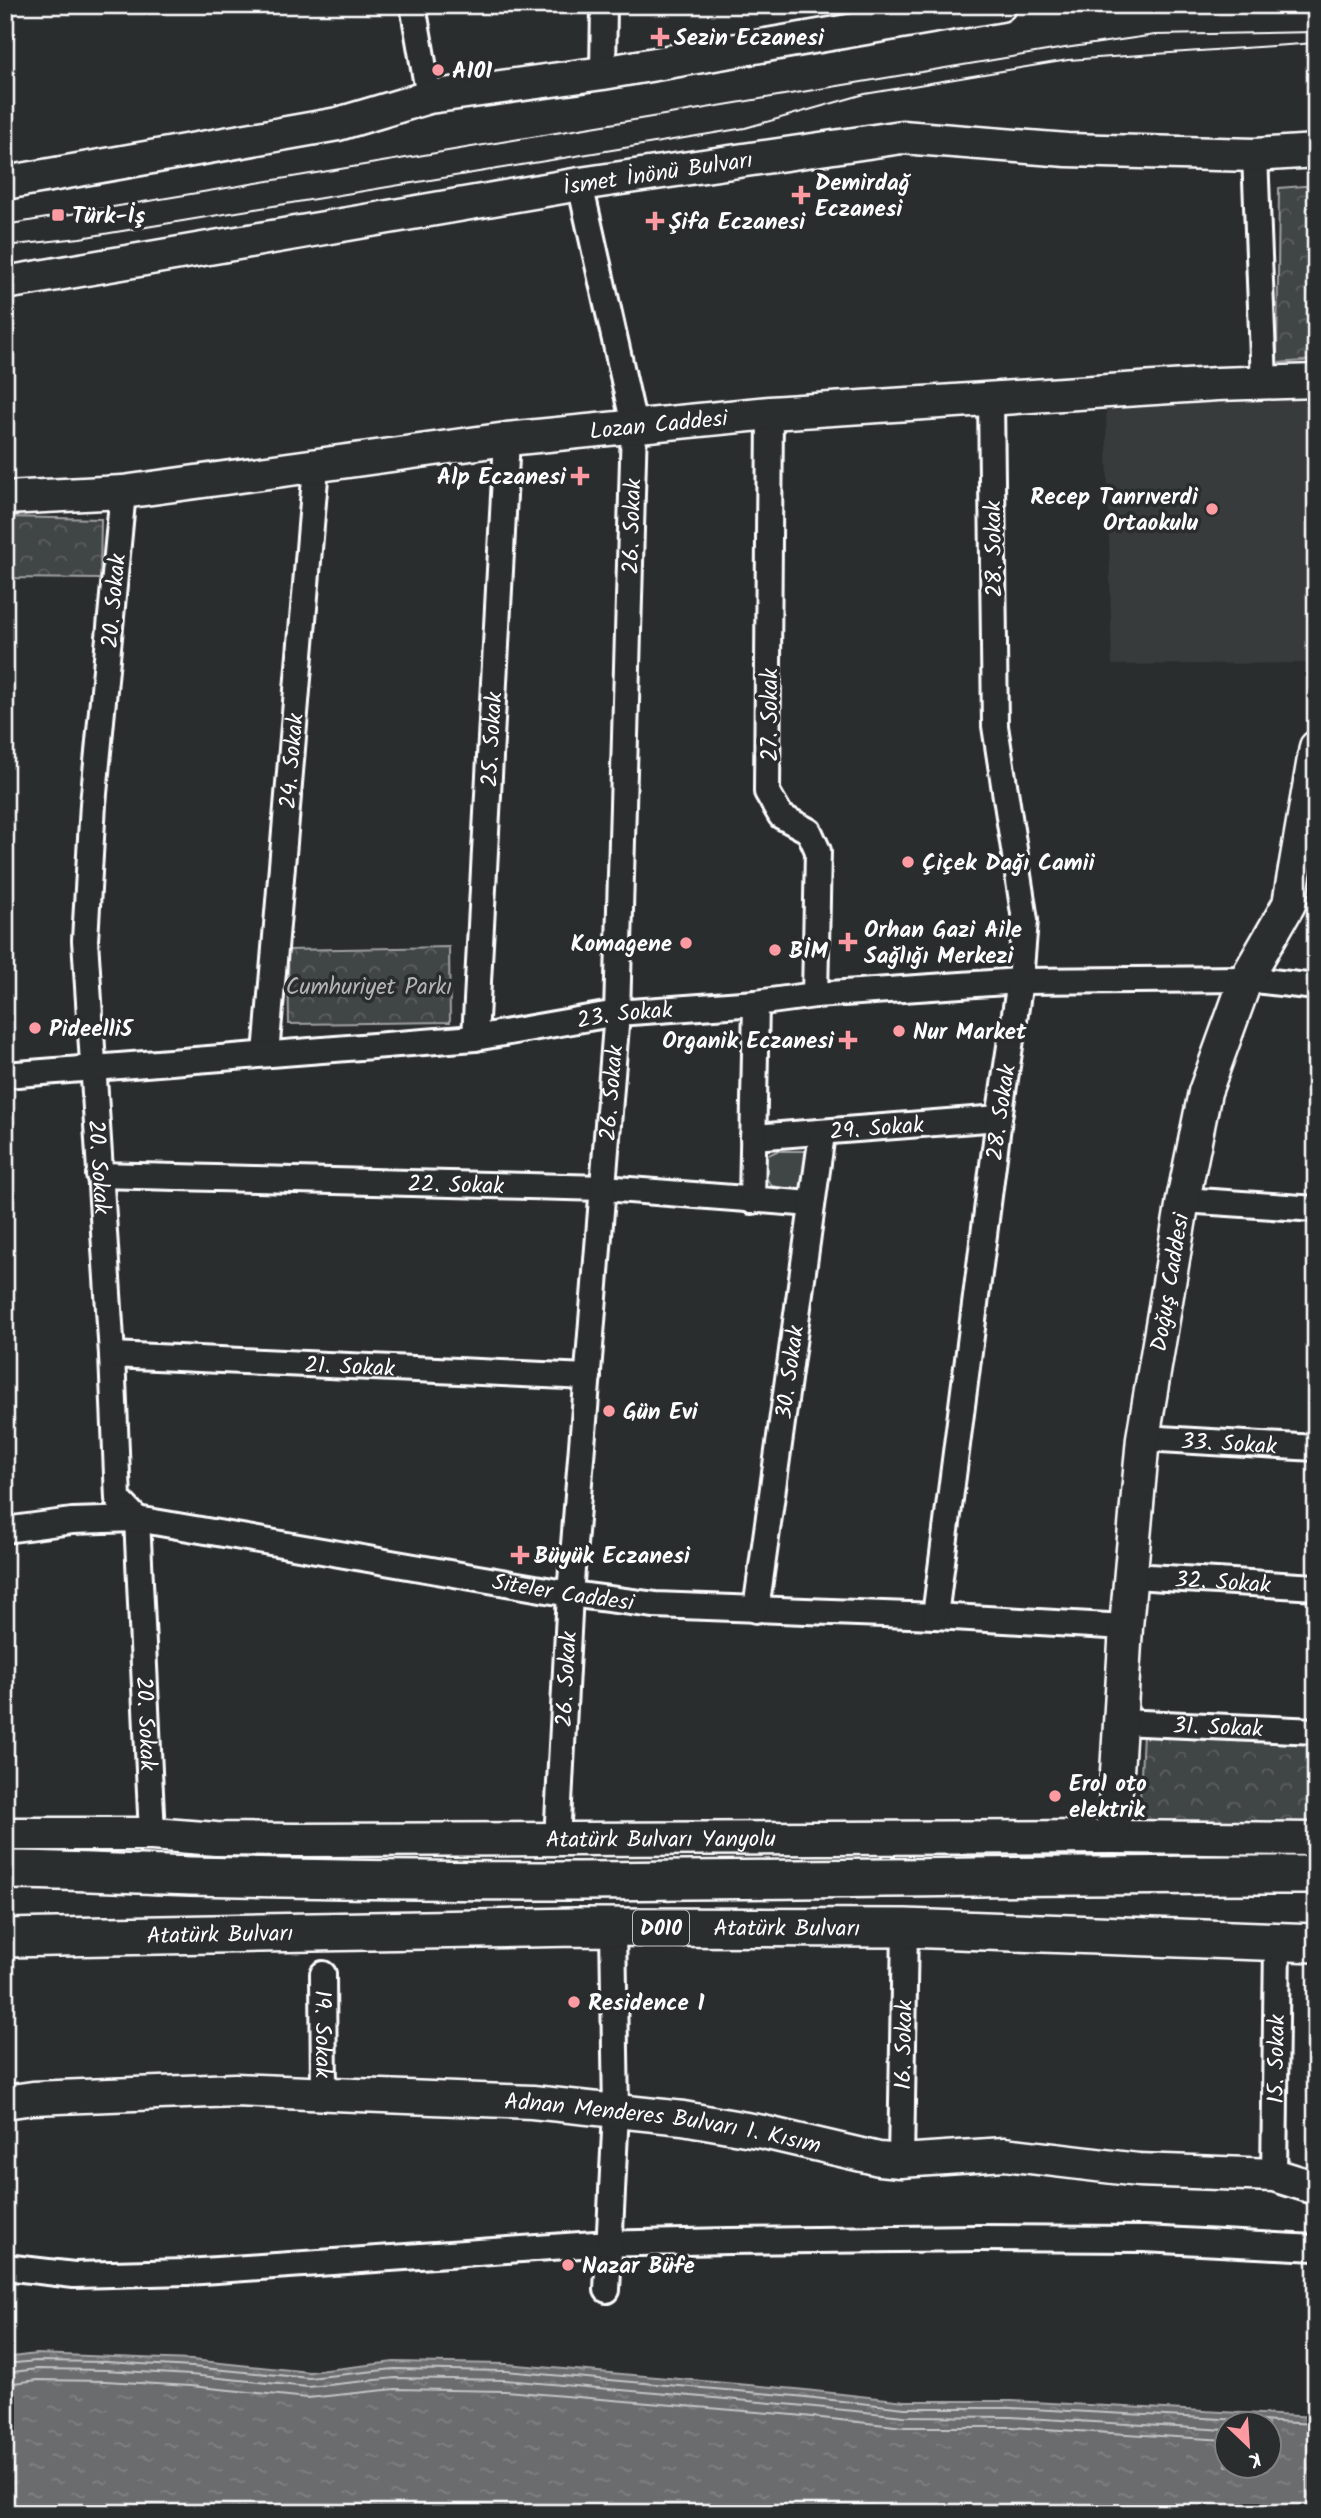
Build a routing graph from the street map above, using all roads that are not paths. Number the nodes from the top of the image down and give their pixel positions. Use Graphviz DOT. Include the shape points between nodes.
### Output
graph roads {
  1 [pos="413,5"];
  2 [pos="604,5"];
  3 [pos="1000,5"];
  4 [pos="603,73"];
  5 [pos="429,97"];
  6 [pos="1316,151"];
  7 [pos="1255,155"];
  8 [pos="5,183"];
  9 [pos="580,184"];
  10 [pos="5,283"];
  11 [pos="1316,380"];
  12 [pos="1264,382"];
  13 [pos="991,398"];
  14 [pos="769,412"];
  15 [pos="634,425"];
  16 [pos="507,439"];
  17 [pos="316,467"];
  18 [pos="123,492"];
  19 [pos="5,498"];
  20 [pos="1316,747"];
  21 [pos="1310,823"];
  22 [pos="1246,979"];
  23 [pos="1020,981"];
  24 [pos="1316,987"];
  25 [pos="815,995"];
  26 [pos="755,1003"];
  27 [pos="617,1013"];
  28 [pos="475,1038"];
  29 [pos="267,1054"];
  30 [pos="92,1068"];
  31 [pos="5,1075"];
  32 [pos="999,1118"];
  33 [pos="822,1134"];
  34 [pos="753,1138"];
  35 [pos="99,1175"];
  36 [pos="604,1188"];
  37 [pos="1183,1200"];
  38 [pos="752,1201"];
  39 [pos="812,1204"];
  40 [pos="1316,1209"];
  41 [pos="112,1355"];
  42 [pos="588,1377"];
  43 [pos="1143,1438"];
  44 [pos="1316,1448"];
  45 [pos="137,1519"];
  46 [pos="5,1530"];
  47 [pos="1132,1576"];
  48 [pos="1316,1587"];
  49 [pos="570,1594"];
  50 [pos="755,1610"];
  51 [pos="934,1616"];
  52 [pos="1126,1627"];
  53 [pos="1120,1722"];
  54 [pos="1316,1731"];
  55 [pos="5,1834"];
  56 [pos="152,1834"];
  57 [pos="1113,1837"];
  58 [pos="1316,1839"];
  59 [pos="544,1840"];
  60 [pos="5,1870"];
  61 [pos="1316,1875"];
  62 [pos="351,1879"];
  63 [pos="613,1928"];
  64 [pos="905,1928"];
  65 [pos="5,1938"];
  66 [pos="1277,1943"];
  67 [pos="1316,1943"];
  68 [pos="324,1974"];
  69 [pos="324,2092"];
  70 [pos="5,2102"];
  71 [pos="616,2112"];
  72 [pos="901,2161"];
  73 [pos="1274,2175"];
  74 [pos="1316,2188"];
  75 [pos="610,2244"];
  76 [pos="1316,2248"];
  77 [pos="5,2267"];
  78 [pos="607,2290"];
  1 -- 5 [label="street"];
  2 -- 4 [label="street"];
  3 -- 4 [label="main road"];
  4 -- 5 [label="main road"];
  5 -- 8 [label="main road" via="338,124"];
  6 -- 7 [label="main road, İsmet İnönü Bulvarı"];
  7 -- 9 [label="main road, İsmet İnönü Bulvarı" via="1067,150 902,137"];
  7 -- 12 [label="street"];
  9 -- 10 [label="main road, İsmet İnönü Bulvarı"];
  9 -- 15 [label="street, 26. Sokak"];
  11 -- 12 [label="main road, Lozan Caddesi"];
  12 -- 13 [label="main road, Lozan Caddesi"];
  13 -- 14 [label="main road, Lozan Caddesi"];
  13 -- 23 [label="street, 28. Sokak" via="995,726 1025,920"];
  14 -- 15 [label="main road, Lozan Caddesi"];
  14 -- 25 [label="street, 27. Sokak" via="767,792 781,816 808,831 818,851"];
  15 -- 16 [label="main road, Lozan Caddesi"];
  15 -- 27 [label="street, 26. Sokak"];
  16 -- 17 [label="main road, Lozan Caddesi"];
  16 -- 28 [label="street, 25. Sokak"];
  17 -- 18 [label="main road, Lozan Caddesi"];
  17 -- 29 [label="street, 24. Sokak"];
  18 -- 19 [label="main road, Lozan Caddesi"];
  18 -- 30 [label="street, 20. Sokak" via="93,804 85,940"];
  20 -- 21 [label="main road, Doğuş Caddesi"];
  21 -- 22 [label="main road, Doğuş Caddesi" via="1289,904"];
  22 -- 23 [label="street, 23. Sokak"];
  22 -- 24 [label="street, 23. Sokak"];
  22 -- 37 [label="main road, Doğuş Caddesi" via="1205,1092"];
  23 -- 25 [label="street, 23. Sokak"];
  23 -- 32 [label="street, 28. Sokak"];
  25 -- 26 [label="street, 23. Sokak"];
  26 -- 27 [label="street, 23. Sokak"];
  26 -- 34 [label="street"];
  27 -- 28 [label="street, 23. Sokak"];
  27 -- 36 [label="street, 26. Sokak"];
  28 -- 29 [label="street, 23. Sokak"];
  29 -- 30 [label="street, 23. Sokak"];
  30 -- 31 [label="street, 23. Sokak"];
  30 -- 35 [label="street, 20. Sokak"];
  32 -- 33 [label="street, 29. Sokak"];
  32 -- 51 [label="street, 28. Sokak"];
  33 -- 34 [label="street, 29. Sokak"];
  33 -- 39 [label="street, 30. Sokak"];
  34 -- 38 [label="street"];
  35 -- 36 [label="street, 22. Sokak"];
  35 -- 41 [label="street, 20. Sokak"];
  36 -- 38 [label="street, 22. Sokak"];
  36 -- 42 [label="street, 26. Sokak"];
  37 -- 40 [label="street"];
  37 -- 43 [label="main road, Doğuş Caddesi"];
  38 -- 39 [label="street, 22. Sokak"];
  39 -- 50 [label="street, 30. Sokak"];
  41 -- 42 [label="street, 21. Sokak"];
  41 -- 45 [label="street, 20. Sokak" via="118,1499"];
  42 -- 49 [label="street, 26. Sokak"];
  43 -- 44 [label="street, 33. Sokak"];
  43 -- 47 [label="main road, Doğuş Caddesi"];
  45 -- 46 [label="street, Siteler Caddesi"];
  45 -- 49 [label="street, Siteler Caddesi"];
  45 -- 56 [label="street, 20. Sokak"];
  47 -- 48 [label="street, 32. Sokak"];
  47 -- 52 [label="main road, Doğuş Caddesi"];
  49 -- 50 [label="street, Siteler Caddesi" via="655,1605"];
  49 -- 59 [label="street, 26. Sokak"];
  50 -- 51 [label="street, Siteler Caddesi"];
  51 -- 52 [label="street, Siteler Caddesi"];
  52 -- 53 [label="main road, Doğuş Caddesi"];
  53 -- 54 [label="street, 31. Sokak"];
  53 -- 57 [label="main road, Doğuş Caddesi"];
  55 -- 56 [label="main road, Atatürk Bulvarı Yanyolu"];
  56 -- 59 [label="main road, Atatürk Bulvarı Yanyolu" via="216,1839"];
  57 -- 58 [label="main road, Atatürk Bulvarı Yanyolu"];
  57 -- 59 [label="main road, Atatürk Bulvarı Yanyolu"];
  59 -- 62 [label="main road"];
  60 -- 62 [label="highway, D010"];
  61 -- 62 [label="highway, D010"];
  63 -- 64 [label="highway, Atatürk Bulvarı / D010"];
  63 -- 65 [label="highway, Atatürk Bulvarı / D010"];
  63 -- 71 [label="street"];
  64 -- 66 [label="highway, Atatürk Bulvarı / D010"];
  64 -- 72 [label="street, 16. Sokak"];
  66 -- 67 [label="highway, Atatürk Bulvarı / D010"];
  66 -- 73 [label="street, 15. Sokak"];
  68 -- 69 [label="street, 19. Sokak"];
  69 -- 70 [label="main road, Adnan Menderes Bulvarı 1. Kısım" via="234,2090"];
  69 -- 71 [label="main road, Adnan Menderes Bulvarı 1. Kısım" via="532,2102"];
  71 -- 72 [label="main road, Adnan Menderes Bulvarı 1. Kısım" via="683,2118"];
  71 -- 75 [label="street"];
  72 -- 73 [label="main road, Adnan Menderes Bulvarı 1. Kısım" via="1004,2154 1138,2170"];
  73 -- 74 [label="main road, Adnan Menderes Bulvarı 1. Kısım"];
  75 -- 76 [label="street" via="993,2238 1144,2239"];
  75 -- 77 [label="street" via="187,2272 74,2275"];
  75 -- 78 [label="street"];
}
